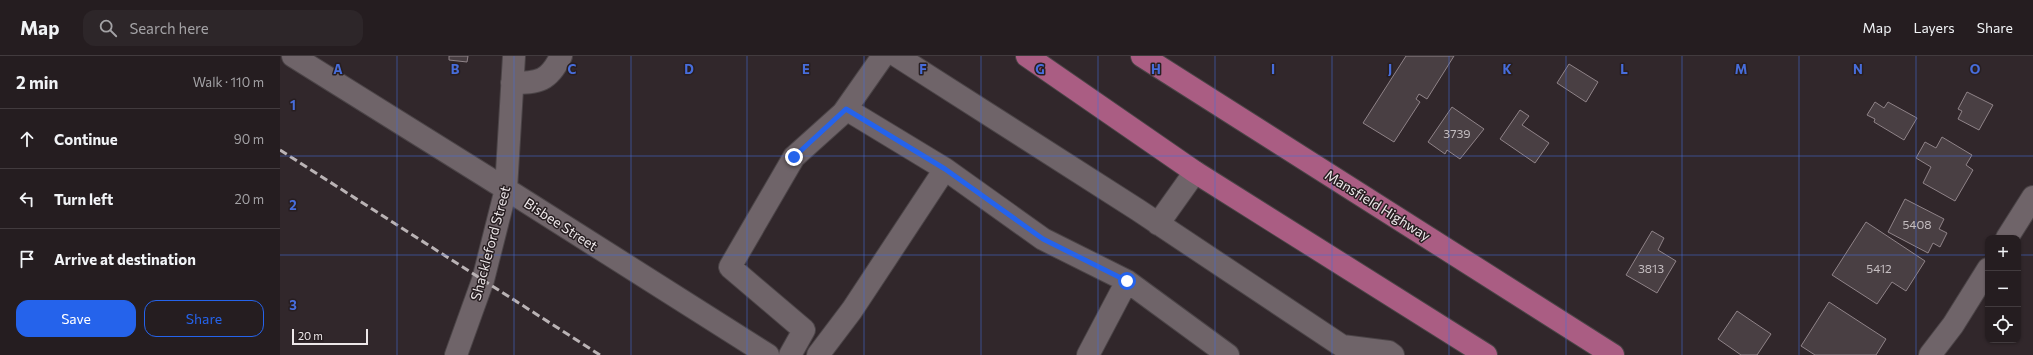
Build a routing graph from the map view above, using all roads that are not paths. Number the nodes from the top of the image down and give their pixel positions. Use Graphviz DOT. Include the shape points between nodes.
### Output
graph roads {
  1 [pos="293,56"];
  2 [pos="514,56"];
  3 [pos="561,56"];
  4 [pos="882,56"];
  5 [pos="897,56"];
  6 [pos="1027,56"];
  7 [pos="1144,56"];
  8 [pos="512,82"];
  9 [pos="846,109"];
  10 [pos="945,169"];
  11 [pos="1195,172"];
  12 [pos="506,189"];
  13 [pos="2029,211"];
  14 [pos="1158,224"];
  15 [pos="2009,235"];
  16 [pos="1987,271"];
  17 [pos="1127,281"];
  18 [pos="456,355"];
  19 [pos="768,355"];
  20 [pos="790,355"];
  21 [pos="818,355"];
  22 [pos="1088,355"];
  23 [pos="1228,355"];
  24 [pos="1393,355"];
  25 [pos="1486,355"];
  26 [pos="1613,355"];
  27 [pos="1930,355"];
  1 -- 12 [label="street, Bisbee Street"];
  2 -- 8 [label="street, Shackleford Street"];
  3 -- 8 [label="street" via="544,79 534,83"];
  4 -- 9 [label="street"];
  5 -- 14 [label="street"];
  6 -- 11 [label="main road"];
  7 -- 26 [label="main road, Mansfield Highway"];
  8 -- 12 [label="street, Shackleford Street"];
  9 -- 10 [label="street"];
  9 -- 20 [label="street" via="794,157 730,267 804,330"];
  10 -- 17 [label="street" via="1043,239"];
  10 -- 21 [label="street" via="852,310"];
  11 -- 14 [label="street"];
  11 -- 25 [label="main road"];
  12 -- 18 [label="street, Shackleford Street" via="483,280"];
  12 -- 19 [label="street, Bisbee Street"];
  13 -- 15 [label="street"];
  14 -- 24 [label="street" via="1342,346 1389,352"];
  16 -- 27 [label="street" via="1953,325"];
  17 -- 22 [label="street"];
  17 -- 23 [label="street"];
}
